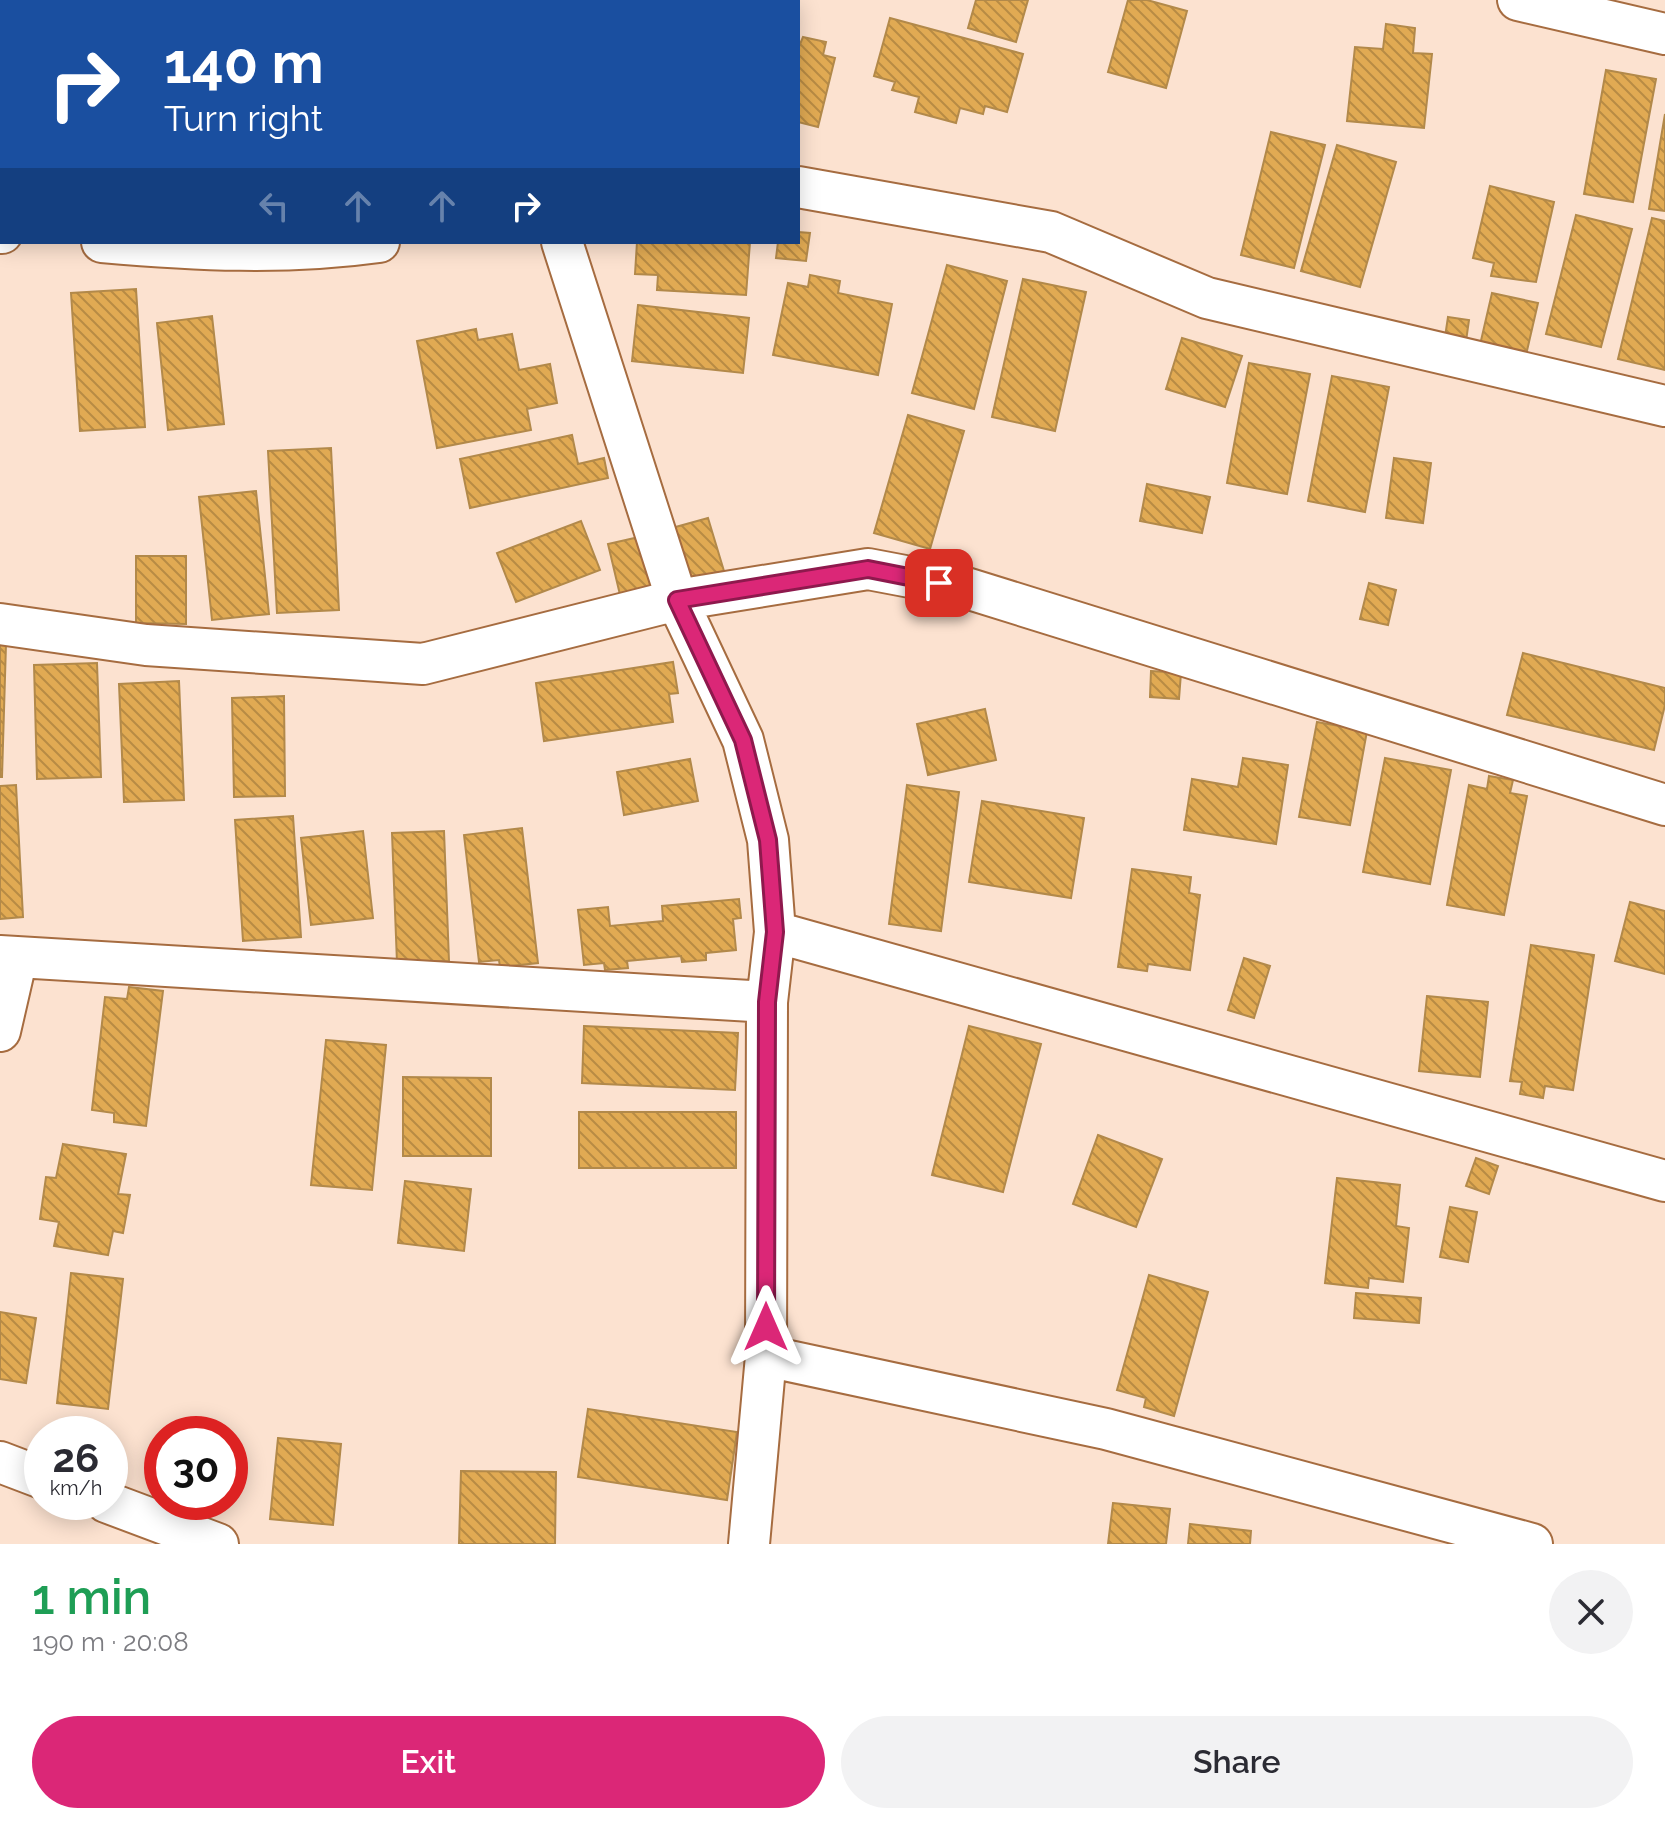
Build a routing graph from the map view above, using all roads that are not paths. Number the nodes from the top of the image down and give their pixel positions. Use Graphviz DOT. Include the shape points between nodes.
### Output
graph roads {
  1 [pos="1518,0"];
  2 [pos="1665,34"];
  3 [pos="800,187"];
  4 [pos="124,244"];
  5 [pos="363,244"];
  6 [pos="563,244"];
  7 [pos="1665,406"];
  8 [pos="677,600"];
  9 [pos="0,624"];
  10 [pos="1665,805"];
  11 [pos="775,932"];
  12 [pos="8,957"];
  13 [pos="767,1002"];
  14 [pos="0,1031"];
  15 [pos="1665,1181"];
  16 [pos="766,1356"];
  17 [pos="0,1462"];
  18 [pos="24,1471"];
  19 [pos="128,1510"];
  20 [pos="218,1544"];
  21 [pos="749,1544"];
  22 [pos="1532,1544"];
  1 -- 2 [label="street"];
  3 -- 7 [label="street" via="1051,232 1207,298"];
  4 -- 5 [label="street" via="199,251"];
  6 -- 8 [label="street"];
  8 -- 9 [label="street" via="423,664 146,645"];
  8 -- 10 [label="street" via="868,569 963,587"];
  8 -- 11 [label="street" via="743,740 768,840"];
  11 -- 13 [label="street"];
  11 -- 15 [label="street"];
  12 -- 13 [label="street"];
  12 -- 14 [label="street"];
  13 -- 16 [label="street"];
  16 -- 21 [label="street"];
  16 -- 22 [label="street" via="1106,1429"];
  17 -- 18 [label="street"];
  19 -- 20 [label="street"];
}
